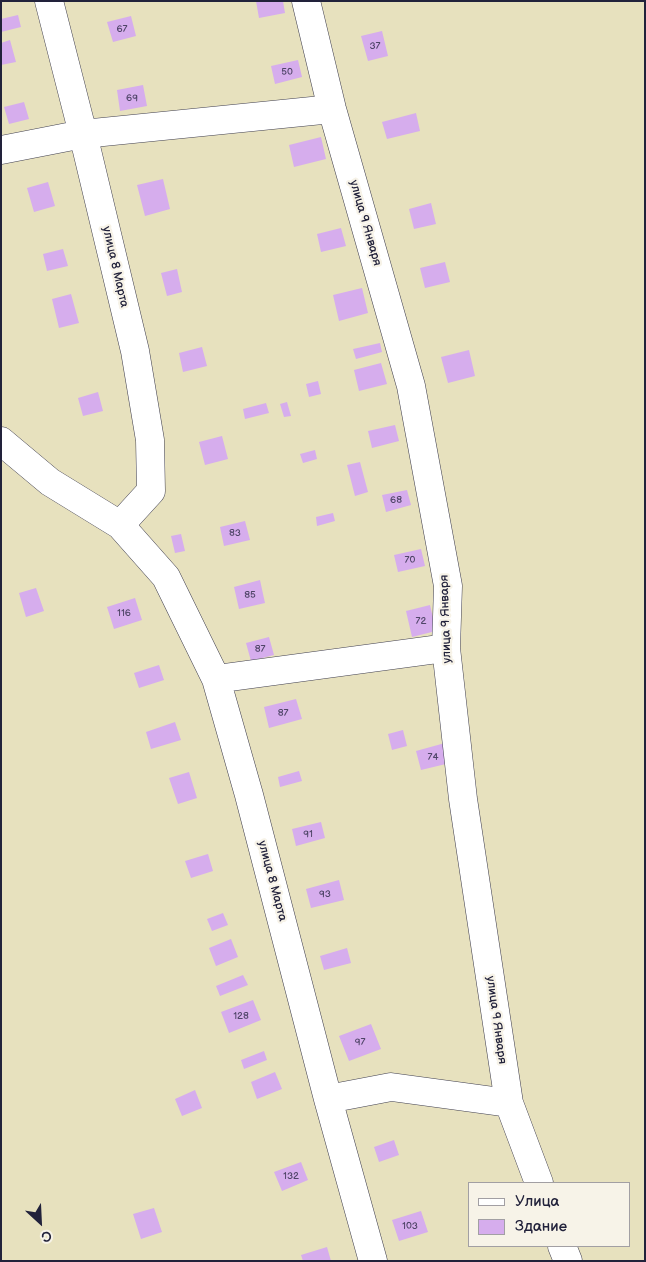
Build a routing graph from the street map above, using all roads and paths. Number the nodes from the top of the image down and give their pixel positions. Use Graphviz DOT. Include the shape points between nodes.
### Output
graph roads {
  1 [pos="49,1"];
  2 [pos="306,1"];
  3 [pos="332,109"];
  4 [pos="83,134"];
  5 [pos="1,150"];
  6 [pos="1,441"];
  7 [pos="120,525"];
  8 [pos="446,648"];
  9 [pos="216,679"];
  10 [pos="328,1099"];
  11 [pos="509,1103"];
  12 [pos="539,1182"];
  13 [pos="562,1247"];
  14 [pos="373,1261"];
  15 [pos="568,1261"];
  1 -- 4 [label="street, улица 8 Марта"];
  2 -- 3 [label="street, улица 9 Января"];
  3 -- 4 [label="street"];
  3 -- 8 [label="street, улица 9 Января" via="411,386 448,586"];
  4 -- 5 [label="street"];
  4 -- 7 [label="street, улица 8 Марта" via="135,351 150,440 151,491"];
  6 -- 7 [label="street, улица 8 Марта" via="50,482"];
  7 -- 9 [label="street, улица 8 Марта" via="166,577"];
  8 -- 9 [label="street"];
  8 -- 11 [label="street, улица 9 Января" via="463,798"];
  9 -- 10 [label="street, улица 8 Марта"];
  10 -- 11 [label="street" via="391,1087"];
  10 -- 14 [label="street, улица 8 Марта"];
  11 -- 12 [label="street, улица 9 Января"];
  13 -- 15 [label="street"];
}
